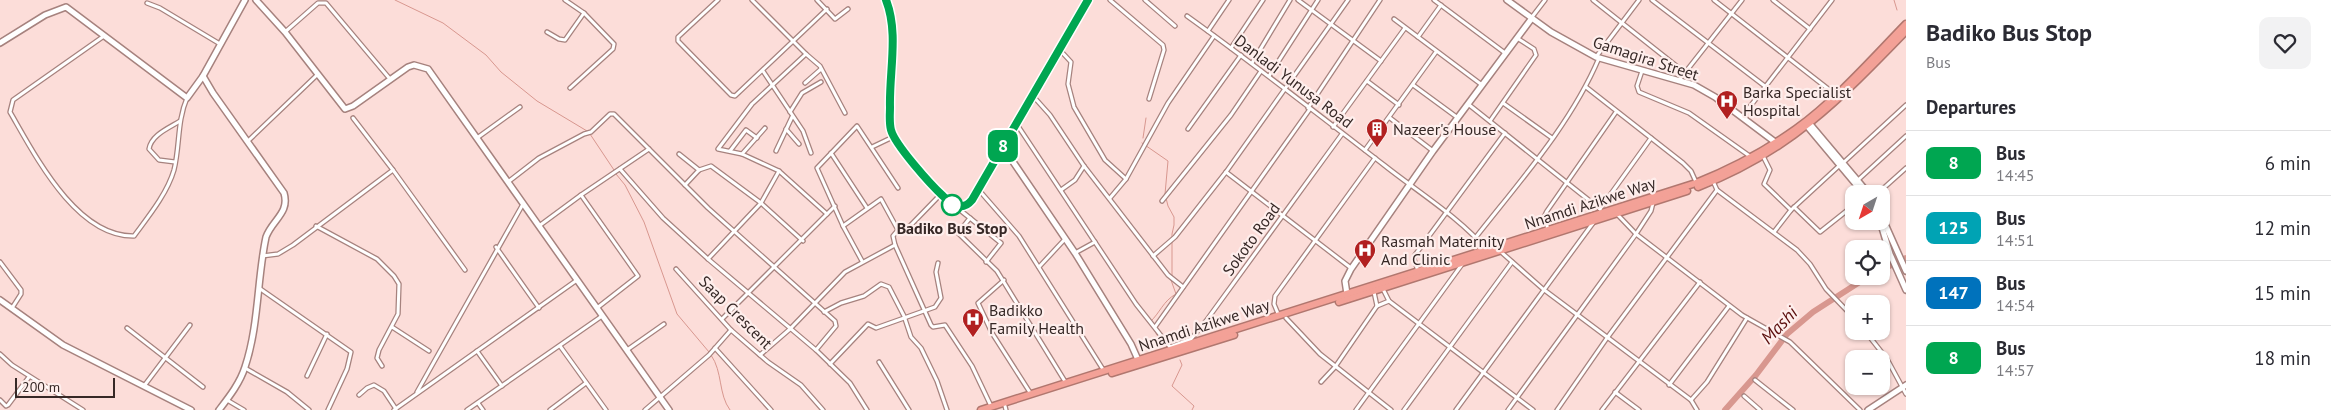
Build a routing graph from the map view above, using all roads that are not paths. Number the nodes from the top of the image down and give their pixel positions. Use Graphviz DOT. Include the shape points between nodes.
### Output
graph roads {
  1 [pos="245,0"];
  2 [pos="256,0"];
  3 [pos="565,0"];
  4 [pos="718,0"];
  5 [pos="752,0"];
  6 [pos="817,0"];
  7 [pos="886,0"];
  8 [pos="1088,0"];
  9 [pos="1110,0"];
  10 [pos="1145,0"];
  11 [pos="1229,0"];
  12 [pos="1263,0"];
  13 [pos="1290,0"];
  14 [pos="1298,0"];
  15 [pos="1318,0"];
  16 [pos="1348,0"];
  17 [pos="1434,0"];
  18 [pos="1507,0"];
  19 [pos="1545,0"];
  20 [pos="1593,0"];
  21 [pos="1638,0"];
  22 [pos="1652,0"];
  23 [pos="1714,0"];
  24 [pos="1742,0"];
  25 [pos="1773,0"];
  26 [pos="1832,0"];
  27 [pos="1378,1"];
  28 [pos="147,4"];
  29 [pos="1440,5"];
  30 [pos="826,9"];
  31 [pos="848,9"];
  32 [pos="1312,9"];
  33 [pos="584,12"];
  34 [pos="1731,13"];
  35 [pos="1187,16"];
  36 [pos="1532,18"];
  37 [pos="1394,19"];
  38 [pos="1622,22"];
  39 [pos="1331,24"];
  40 [pos="1906,24"];
  41 [pos="1175,26"];
  42 [pos="1405,28"];
  43 [pos="1810,29"];
  44 [pos="1208,31"];
  45 [pos="1906,31"];
  46 [pos="284,32"];
  47 [pos="547,32"];
  48 [pos="104,35"];
  49 [pos="1214,36"];
  50 [pos="1418,37"];
  51 [pos="1516,38"];
  52 [pos="1354,41"];
  53 [pos="793,42"];
  54 [pos="1708,42"];
  55 [pos="0,43"];
  56 [pos="220,44"];
  57 [pos="1231,48"];
  58 [pos="1059,49"];
  59 [pos="1436,52"];
  60 [pos="1505,53"];
  61 [pos="806,54"];
  62 [pos="1240,54"];
  63 [pos="1598,57"];
  64 [pos="1788,58"];
  65 [pos="1381,61"];
  66 [pos="1252,63"];
  67 [pos="820,69"];
  68 [pos="1642,70"];
  69 [pos="763,71"];
  70 [pos="1261,71"];
  71 [pos="1684,72"];
  72 [pos="317,75"];
  73 [pos="203,76"];
  74 [pos="1269,76"];
  75 [pos="1680,79"];
  76 [pos="390,80"];
  77 [pos="1367,81"];
  78 [pos="821,82"];
  79 [pos="805,83"];
  80 [pos="772,85"];
  81 [pos="1413,85"];
  82 [pos="1482,85"];
  83 [pos="1766,86"];
  84 [pos="1586,87"];
  85 [pos="570,88"];
  86 [pos="1285,89"];
  87 [pos="1836,95"];
  88 [pos="1033,96"];
  89 [pos="187,98"];
  90 [pos="1149,99"];
  91 [pos="1503,102"];
  92 [pos="1468,104"];
  93 [pos="1399,105"];
  94 [pos="1906,105"];
  95 [pos="520,107"];
  96 [pos="1309,108"];
  97 [pos="790,112"];
  98 [pos="1616,112"];
  99 [pos="845,113"];
  100 [pos="792,117"];
  101 [pos="1742,117"];
  102 [pos="353,118"];
  103 [pos="1390,118"];
  104 [pos="1458,118"];
  105 [pos="180,121"];
  106 [pos="1490,121"];
  107 [pos="1016,123"];
  108 [pos="1809,125"];
  109 [pos="1333,126"];
  110 [pos="765,128"];
  111 [pos="786,128"];
  112 [pos="1188,129"];
  113 [pos="1506,133"];
  114 [pos="1342,134"];
  115 [pos="1906,136"];
  116 [pos="894,137"];
  117 [pos="476,138"];
  118 [pos="757,138"];
  119 [pos="1552,138"];
  120 [pos="1651,138"];
  121 [pos="248,141"];
  122 [pos="1775,142"];
  123 [pos="799,144"];
  124 [pos="872,147"];
  125 [pos="1003,147"];
  126 [pos="649,149"];
  127 [pos="1366,150"];
  128 [pos="776,151"];
  129 [pos="730,152"];
  130 [pos="1433,152"];
  131 [pos="811,153"];
  132 [pos="831,153"];
  133 [pos="679,154"];
  134 [pos="742,154"];
  135 [pos="1763,156"];
  136 [pos="1751,157"];
  137 [pos="1375,158"];
  138 [pos="1538,158"];
  139 [pos="175,162"];
  140 [pos="1842,163"];
  141 [pos="1084,166"];
  142 [pos="1906,168"];
  143 [pos="392,170"];
  144 [pos="698,170"];
  145 [pos="617,171"];
  146 [pos="779,171"];
  147 [pos="1226,172"];
  148 [pos="1126,179"];
  149 [pos="1858,180"];
  150 [pos="508,182"];
  151 [pos="1568,182"];
  152 [pos="1712,182"];
  153 [pos="1696,184"];
  154 [pos="685,185"];
  155 [pos="1410,185"];
  156 [pos="1858,185"];
  157 [pos="1862,185"];
  158 [pos="1887,185"];
  159 [pos="898,188"];
  160 [pos="978,189"];
  161 [pos="1061,190"];
  162 [pos="1717,190"];
  163 [pos="1251,192"];
  164 [pos="941,194"];
  165 [pos="582,195"];
  166 [pos="1110,198"];
  167 [pos="1162,201"];
  168 [pos="1644,203"];
  169 [pos="1653,203"];
  170 [pos="523,204"];
  171 [pos="761,204"];
  172 [pos="952,204"];
  173 [pos="835,206"];
  174 [pos="867,208"];
  175 [pos="1793,208"];
  176 [pos="1600,209"];
  177 [pos="1845,212"];
  178 [pos="1446,213"];
  179 [pos="827,214"];
  180 [pos="1616,214"];
  181 [pos="970,218"];
  182 [pos="1282,218"];
  183 [pos="1595,219"];
  184 [pos="316,226"];
  185 [pos="539,226"];
  186 [pos="843,226"];
  187 [pos="898,230"];
  188 [pos="1883,230"];
  189 [pos="1888,230"];
  190 [pos="1548,231"];
  191 [pos="735,232"];
  192 [pos="1774,232"];
  193 [pos="1636,234"];
  194 [pos="1476,237"];
  195 [pos="1066,239"];
  196 [pos="803,241"];
  197 [pos="1095,242"];
  198 [pos="1316,242"];
  199 [pos="895,245"];
  200 [pos="496,248"];
  201 [pos="1487,250"];
  202 [pos="1500,251"];
  203 [pos="1075,253"];
  204 [pos="262,256"];
  205 [pos="1153,256"];
  206 [pos="1668,257"];
  207 [pos="708,259"];
  208 [pos="862,261"];
  209 [pos="0,262"];
  210 [pos="986,262"];
  211 [pos="1512,262"];
  212 [pos="938,263"];
  213 [pos="1463,263"];
  214 [pos="1039,267"];
  215 [pos="775,268"];
  216 [pos="676,269"];
  217 [pos="1351,269"];
  218 [pos="465,270"];
  219 [pos="1906,270"];
  220 [pos="1418,272"];
  221 [pos="578,280"];
  222 [pos="1004,280"];
  223 [pos="1700,282"];
  224 [pos="1183,287"];
  225 [pos="259,288"];
  226 [pos="1383,288"];
  227 [pos="1372,289"];
  228 [pos="1543,289"];
  229 [pos="1906,290"];
  230 [pos="749,294"];
  231 [pos="1348,294"];
  232 [pos="0,300"];
  233 [pos="1389,300"];
  234 [pos="815,303"];
  235 [pos="1377,306"];
  236 [pos="1729,306"];
  237 [pos="539,308"];
  238 [pos="597,308"];
  239 [pos="11,309"];
  240 [pos="1845,309"];
  241 [pos="924,310"];
  242 [pos="824,312"];
  243 [pos="1577,314"];
  244 [pos="602,316"];
  245 [pos="904,316"];
  246 [pos="1282,317"];
  247 [pos="1747,318"];
  248 [pos="722,319"];
  249 [pos="1418,322"];
  250 [pos="664,324"];
  251 [pos="190,325"];
  252 [pos="392,327"];
  253 [pos="127,328"];
  254 [pos="1155,328"];
  255 [pos="790,329"];
  256 [pos="731,330"];
  257 [pos="327,334"];
  258 [pos="1607,338"];
  259 [pos="1872,340"];
  260 [pos="560,346"];
  261 [pos="1451,347"];
  262 [pos="627,350"];
  263 [pos="816,350"];
  264 [pos="429,351"];
  265 [pos="477,351"];
  266 [pos="712,352"];
  267 [pos="0,354"];
  268 [pos="760,355"];
  269 [pos="166,358"];
  270 [pos="879,362"];
  271 [pos="1640,362"];
  272 [pos="1139,363"];
  273 [pos="830,364"];
  274 [pos="382,366"];
  275 [pos="1335,367"];
  276 [pos="245,368"];
  277 [pos="1104,371"];
  278 [pos="1483,372"];
  279 [pos="306,376"];
  280 [pos="29,377"];
  281 [pos="1755,380"];
  282 [pos="1321,382"];
  283 [pos="586,383"];
  284 [pos="1066,383"];
  285 [pos="1669,384"];
  286 [pos="144,386"];
  287 [pos="502,386"];
  288 [pos="1904,386"];
  289 [pos="203,387"];
  290 [pos="1368,391"];
  291 [pos="1615,392"];
  292 [pos="1031,394"];
  293 [pos="1906,394"];
  294 [pos="359,395"];
  295 [pos="415,395"];
  296 [pos="1744,396"];
  297 [pos="1517,397"];
  298 [pos="661,398"];
  299 [pos="0,400"];
  300 [pos="227,400"];
  301 [pos="1691,400"];
  302 [pos="478,402"];
  303 [pos="75,404"];
  304 [pos="993,408"];
  305 [pos="1006,408"];
  306 [pos="307,409"];
  307 [pos="395,409"];
  308 [pos="72,410"];
  309 [pos="83,410"];
  310 [pos="191,410"];
  311 [pos="219,410"];
  312 [pos="244,410"];
  313 [pos="328,410"];
  314 [pos="467,410"];
  315 [pos="483,410"];
  316 [pos="550,410"];
  317 [pos="606,410"];
  318 [pos="645,410"];
  319 [pos="669,410"];
  320 [pos="771,410"];
  321 [pos="823,410"];
  322 [pos="867,410"];
  323 [pos="909,410"];
  324 [pos="947,410"];
  325 [pos="981,410"];
  326 [pos="1356,410"];
  327 [pos="1392,410"];
  328 [pos="1404,410"];
  329 [pos="1456,410"];
  330 [pos="1508,410"];
  331 [pos="1533,410"];
  332 [pos="1557,410"];
  333 [pos="1602,410"];
  334 [pos="1639,410"];
  335 [pos="1697,410"];
  336 [pos="1760,410"];
  337 [pos="1793,410"];
  338 [pos="1860,410"];
  339 [pos="1868,410"];
  1 -- 56 [label="street"];
  2 -- 46 [label="street"];
  3 -- 33 [label="street"];
  4 -- 69 [label="street" via="680,34 678,41 732,95 738,94"];
  5 -- 53 [label="street"];
  6 -- 30 [label="street"];
  7 -- 116 [label="street" via="892,18 890,130"];
  8 -- 58 [label="street"];
  9 -- 90 [label="street" via="1163,45"];
  10 -- 41 [label="street"];
  11 -- 44 [label="street"];
  12 -- 57 [label="street"];
  13 -- 66 [label="street"];
  14 -- 32 [label="street"];
  15 -- 32 [label="street"];
  16 -- 39 [label="street"];
  17 -- 29 [label="street"];
  18 -- 36 [label="street, Gamagira Street"];
  19 -- 36 [label="street"];
  20 -- 38 [label="street"];
  21 -- 38 [label="street"];
  22 -- 54 [label="street"];
  23 -- 34 [label="street"];
  24 -- 34 [label="street"];
  25 -- 43 [label="street"];
  26 -- 43 [label="street"];
  27 -- 52 [label="street"];
  28 -- 56 [label="street" via="160,8"];
  29 -- 50 [label="street"];
  29 -- 60 [label="street"];
  30 -- 31 [label="street" via="837,19"];
  30 -- 53 [label="street"];
  32 -- 39 [label="street"];
  32 -- 74 [label="street"];
  33 -- 47 [label="street" via="565,40"];
  33 -- 85 [label="street" via="614,44"];
  34 -- 54 [label="street"];
  34 -- 64 [label="street"];
  35 -- 44 [label="street, Danladi Yunusa Road"];
  36 -- 51 [label="street"];
  36 -- 63 [label="street, Gamagira Street" via="1566,41"];
  37 -- 42 [label="street"];
  38 -- 63 [label="street"];
  38 -- 71 [label="street"];
  39 -- 52 [label="street"];
  39 -- 86 [label="street"];
  40 -- 87 [label="highway, Nnamdi Azikwe Way"];
  42 -- 50 [label="street"];
  42 -- 65 [label="street"];
  43 -- 64 [label="street"];
  44 -- 49 [label="street, Danladi Yunusa Road"];
  45 -- 108 [label="highway, Nnamdi Azikwe Way"];
  46 -- 72 [label="street"];
  46 -- 76 [label="street" via="318,3 326,3"];
  48 -- 55 [label="street" via="66,7 45,15"];
  48 -- 89 [label="street"];
  48 -- 139 [label="street" via="13,100 10,112 69,203 107,230 124,236 134,236 146,220 169,181"];
  49 -- 57 [label="street, Danladi Yunusa Road"];
  49 -- 148 [label="street" via="1168,103"];
  50 -- 59 [label="street"];
  51 -- 60 [label="street"];
  51 -- 91 [label="street" via="1534,49 1536,55"];
  52 -- 65 [label="street"];
  52 -- 96 [label="street"];
  53 -- 61 [label="street"];
  53 -- 69 [label="street"];
  54 -- 71 [label="street"];
  54 -- 83 [label="street"];
  56 -- 73 [label="street"];
  57 -- 62 [label="street, Danladi Yunusa Road"];
  58 -- 88 [label="street"];
  58 -- 148 [label="street" via="1070,62 1068,84 1074,107 1105,160"];
  59 -- 81 [label="street"];
  59 -- 82 [label="street"];
  60 -- 82 [label="street"];
  61 -- 67 [label="street"];
  61 -- 80 [label="street"];
  62 -- 66 [label="street, Danladi Yunusa Road"];
  62 -- 112 [label="street"];
  63 -- 68 [label="street, Gamagira Street"];
  63 -- 84 [label="street"];
  64 -- 83 [label="street"];
  64 -- 87 [label="street"];
  65 -- 77 [label="street"];
  66 -- 70 [label="street, Danladi Yunusa Road"];
  67 -- 79 [label="street"];
  67 -- 99 [label="street"];
  68 -- 75 [label="street, Gamagira Street"];
  68 -- 136 [label="street" via="1637,86 1639,92 1689,113"];
  69 -- 80 [label="street"];
  70 -- 74 [label="street, Danladi Yunusa Road"];
  70 -- 167 [label="street" via="1231,115"];
  71 -- 75 [label="street"];
  72 -- 76 [label="street" via="342,106 349,109"];
  72 -- 121 [label="street"];
  73 -- 89 [label="street"];
  73 -- 121 [label="street"];
  74 -- 86 [label="street, Danladi Yunusa Road"];
  75 -- 101 [label="street, Gamagira Street" via="1716,97"];
  76 -- 117 [label="street" via="414,65 428,69"];
  77 -- 93 [label="street"];
  77 -- 109 [label="street"];
  78 -- 97 [label="street" via="802,93"];
  80 -- 97 [label="street"];
  80 -- 129 [label="street" via="752,104 719,146 718,149"];
  81 -- 93 [label="street"];
  81 -- 104 [label="street"];
  82 -- 92 [label="street"];
  83 -- 101 [label="street"];
  84 -- 98 [label="street"];
  84 -- 119 [label="street"];
  86 -- 96 [label="street, Danladi Yunusa Road"];
  86 -- 147 [label="street"];
  87 -- 122 [label="highway, Nnamdi Azikwe Way"];
  88 -- 107 [label="street"];
  88 -- 141 [label="street" via="1050,115"];
  89 -- 105 [label="street"];
  91 -- 106 [label="street"];
  91 -- 119 [label="street"];
  92 -- 104 [label="street"];
  92 -- 106 [label="street"];
  93 -- 103 [label="street"];
  94 -- 140 [label="street"];
  95 -- 117 [label="street"];
  96 -- 109 [label="street, Danladi Yunusa Road"];
  96 -- 163 [label="street"];
  97 -- 100 [label="street"];
  98 -- 120 [label="street"];
  98 -- 151 [label="street"];
  100 -- 111 [label="street"];
  100 -- 131 [label="street" via="803,132"];
  101 -- 122 [label="street, Gamagira Street"];
  102 -- 143 [label="street"];
  103 -- 127 [label="street"];
  103 -- 130 [label="street"];
  104 -- 130 [label="street"];
  105 -- 139 [label="street"];
  105 -- 139 [label="street" via="156,136 149,149 159,160"];
  106 -- 113 [label="street"];
  107 -- 125 [label="street"];
  107 -- 161 [label="street"];
  108 -- 135 [label="highway, Nnamdi Azikwe Way"];
  108 -- 140 [label="street"];
  109 -- 114 [label="street, Danladi Yunusa Road"];
  110 -- 118 [label="street"];
  111 -- 123 [label="street"];
  111 -- 128 [label="street"];
  113 -- 138 [label="street"];
  113 -- 178 [label="street"];
  114 -- 127 [label="street, Danladi Yunusa Road"];
  114 -- 182 [label="street, Sokoto Road"];
  115 -- 149 [label="street"];
  116 -- 124 [label="street"];
  116 -- 164 [label="street"];
  117 -- 150 [label="street"];
  118 -- 129 [label="street" via="746,130"];
  118 -- 134 [label="street"];
  119 -- 138 [label="street"];
  120 -- 153 [label="street" via="1691,171"];
  120 -- 176 [label="street"];
  121 -- 204 [label="street" via="286,198 282,215 269,230"];
  122 -- 136 [label="highway, Nnamdi Azikwe Way"];
  124 -- 132 [label="street" via="856,126"];
  124 -- 159 [label="street"];
  125 -- 160 [label="street"];
  125 -- 195 [label="street"];
  126 -- 145 [label="street"];
  126 -- 150 [label="street" via="612,113 591,132 539,158"];
  126 -- 154 [label="street"];
  127 -- 137 [label="street, Danladi Yunusa Road"];
  129 -- 134 [label="street"];
  130 -- 155 [label="street"];
  132 -- 173 [label="street" via="816,168"];
  132 -- 174 [label="street"];
  133 -- 144 [label="street"];
  134 -- 146 [label="street"];
  135 -- 152 [label="highway, Nnamdi Azikwe Way"];
  135 -- 175 [label="street" via="1770,170 1764,184"];
  136 -- 153 [label="highway, Nnamdi Azikwe Way"];
  137 -- 155 [label="street, Danladi Yunusa Road"];
  137 -- 198 [label="street"];
  138 -- 151 [label="street"];
  138 -- 194 [label="street"];
  140 -- 149 [label="street"];
  140 -- 156 [label="street"];
  140 -- 175 [label="street"];
  141 -- 161 [label="street" via="1075,180"];
  141 -- 166 [label="street"];
  142 -- 158 [label="street"];
  143 -- 184 [label="street"];
  143 -- 218 [label="street"];
  144 -- 154 [label="street"];
  144 -- 171 [label="street" via="710,166"];
  145 -- 165 [label="street"];
  145 -- 207 [label="street"];
  146 -- 171 [label="street"];
  146 -- 179 [label="street"];
  147 -- 163 [label="street"];
  147 -- 205 [label="street" via="1175,237"];
  148 -- 166 [label="street"];
  149 -- 157 [label="street"];
  150 -- 170 [label="street"];
  151 -- 176 [label="street"];
  151 -- 190 [label="street" via="1545,215"];
  152 -- 162 [label="street"];
  152 -- 169 [label="highway, Nnamdi Azikwe Way"];
  153 -- 168 [label="highway, Nnamdi Azikwe Way"];
  154 -- 191 [label="street"];
  155 -- 178 [label="street, Danladi Yunusa Road"];
  155 -- 217 [label="street"];
  160 -- 172 [label="street" via="966,206"];
  160 -- 214 [label="street" via="1014,230"];
  161 -- 197 [label="street"];
  162 -- 192 [label="street"];
  162 -- 206 [label="street"];
  163 -- 182 [label="street"];
  163 -- 224 [label="street"];
  164 -- 172 [label="street"];
  164 -- 187 [label="street" via="908,228"];
  165 -- 185 [label="street"];
  165 -- 238 [label="street" via="638,276"];
  166 -- 205 [label="street"];
  168 -- 169 [label="highway, Nnamdi Azikwe Way"];
  168 -- 180 [label="highway, Nnamdi Azikwe Way"];
  168 -- 183 [label="highway, Nnamdi Azikwe Way"];
  169 -- 193 [label="street"];
  170 -- 185 [label="street"];
  170 -- 200 [label="street"];
  171 -- 191 [label="street"];
  171 -- 196 [label="street"];
  172 -- 181 [label="street"];
  173 -- 179 [label="street"];
  173 -- 186 [label="street"];
  174 -- 186 [label="street"];
  174 -- 187 [label="street" via="881,199"];
  175 -- 177 [label="street" via="1820,232"];
  175 -- 192 [label="street"];
  176 -- 183 [label="street"];
  178 -- 194 [label="street, Danladi Yunusa Road"];
  178 -- 220 [label="street" via="1415,255"];
  179 -- 196 [label="street"];
  180 -- 183 [label="highway, Nnamdi Azikwe Way"];
  180 -- 193 [label="street"];
  181 -- 210 [label="street" via="958,233"];
  181 -- 210 [label="street" via="1001,243"];
  182 -- 198 [label="street"];
  182 -- 254 [label="street, Sokoto Road" via="1190,339 1170,348"];
  183 -- 190 [label="highway, Nnamdi Azikwe Way"];
  183 -- 202 [label="highway, Nnamdi Azikwe Way"];
  183 -- 228 [label="street"];
  184 -- 204 [label="street" via="278,254"];
  184 -- 252 [label="street" via="377,259 394,276 399,284 399,301"];
  185 -- 221 [label="street"];
  186 -- 208 [label="street"];
  187 -- 199 [label="street" via="893,236"];
  188 -- 229 [label="street"];
  189 -- 219 [label="street"];
  190 -- 201 [label="highway, Nnamdi Azikwe Way"];
  191 -- 207 [label="street"];
  191 -- 215 [label="street"];
  192 -- 240 [label="street" via="1804,257 1826,289"];
  193 -- 206 [label="street"];
  193 -- 243 [label="street"];
  194 -- 201 [label="street, Danladi Yunusa Road"];
  195 -- 203 [label="street"];
  195 -- 214 [label="street"];
  196 -- 215 [label="street"];
  197 -- 203 [label="street"];
  197 -- 254 [label="street"];
  198 -- 217 [label="street"];
  198 -- 246 [label="street" via="1275,296 1274,304"];
  199 -- 208 [label="street"];
  199 -- 241 [label="street"];
  200 -- 237 [label="street"];
  200 -- 295 [label="street"];
  201 -- 220 [label="highway, Nnamdi Azikwe Way"];
  202 -- 211 [label="street"];
  202 -- 213 [label="highway, Nnamdi Azikwe Way"];
  203 -- 272 [label="street" via="1131,344"];
  204 -- 225 [label="street"];
  205 -- 224 [label="street" via="1170,278"];
  206 -- 223 [label="street"];
  206 -- 258 [label="street"];
  207 -- 230 [label="street"];
  208 -- 234 [label="street" via="845,272"];
  209 -- 239 [label="street" via="21,290"];
  210 -- 222 [label="street"];
  211 -- 228 [label="street"];
  211 -- 261 [label="street"];
  212 -- 241 [label="street" via="936,272 941,298 935,307"];
  213 -- 226 [label="highway, Nnamdi Azikwe Way"];
  213 -- 249 [label="street"];
  214 -- 277 [label="street"];
  215 -- 230 [label="street"];
  215 -- 234 [label="street"];
  216 -- 248 [label="street, Saap Crescent"];
  217 -- 231 [label="street" via="1345,281"];
  220 -- 227 [label="highway, Nnamdi Azikwe Way"];
  221 -- 237 [label="street"];
  221 -- 238 [label="street"];
  222 -- 284 [label="street"];
  222 -- 292 [label="street" via="978,303 992,333"];
  223 -- 236 [label="street"];
  223 -- 271 [label="street"];
  224 -- 254 [label="street"];
  225 -- 257 [label="street"];
  225 -- 276 [label="street"];
  226 -- 227 [label="highway, Nnamdi Azikwe Way"];
  226 -- 233 [label="street"];
  227 -- 231 [label="highway, Nnamdi Azikwe Way"];
  227 -- 235 [label="street"];
  227 -- 246 [label="highway, Nnamdi Azikwe Way"];
  228 -- 243 [label="street"];
  228 -- 278 [label="street"];
  230 -- 248 [label="street"];
  230 -- 255 [label="street"];
  231 -- 246 [label="highway, Nnamdi Azikwe Way"];
  232 -- 239 [label="street"];
  233 -- 235 [label="street"];
  233 -- 249 [label="street"];
  234 -- 242 [label="street"];
  234 -- 255 [label="street"];
  235 -- 275 [label="street"];
  236 -- 247 [label="street"];
  236 -- 285 [label="street"];
  237 -- 265 [label="street"];
  238 -- 244 [label="street"];
  239 -- 286 [label="street" via="63,344"];
  241 -- 245 [label="street"];
  241 -- 304 [label="street" via="931,327 944,325 972,366"];
  242 -- 245 [label="street" via="864,296 881,284 889,287"];
  242 -- 263 [label="street" via="836,324"];
  243 -- 258 [label="street"];
  243 -- 297 [label="street"];
  244 -- 260 [label="street"];
  244 -- 262 [label="street"];
  245 -- 273 [label="street" via="876,328 868,324"];
  245 -- 324 [label="street" via="907,330 921,348"];
  246 -- 272 [label="highway, Nnamdi Azikwe Way"];
  246 -- 275 [label="street"];
  247 -- 301 [label="street" via="1707,382"];
  247 -- 338 [label="street" via="1786,339"];
  248 -- 256 [label="street, Saap Crescent"];
  249 -- 261 [label="street"];
  249 -- 290 [label="street"];
  250 -- 262 [label="street"];
  251 -- 269 [label="street"];
  252 -- 264 [label="street"];
  252 -- 274 [label="street" via="378,350"];
  253 -- 269 [label="street"];
  255 -- 263 [label="street"];
  255 -- 268 [label="street"];
  256 -- 266 [label="street"];
  256 -- 268 [label="street, Saap Crescent"];
  257 -- 279 [label="street"];
  257 -- 313 [label="street" via="350,350 352,355"];
  258 -- 271 [label="street"];
  258 -- 332 [label="street"];
  259 -- 288 [label="street"];
  260 -- 283 [label="street"];
  260 -- 287 [label="street"];
  261 -- 278 [label="street"];
  261 -- 328 [label="street"];
  262 -- 298 [label="street"];
  263 -- 273 [label="street"];
  265 -- 287 [label="street"];
  265 -- 295 [label="street"];
  266 -- 298 [label="street"];
  266 -- 320 [label="street"];
  267 -- 280 [label="street"];
  268 -- 321 [label="street, Saap Crescent" via="801,385"];
  269 -- 286 [label="street"];
  269 -- 289 [label="street"];
  270 -- 323 [label="street"];
  271 -- 285 [label="street"];
  271 -- 291 [label="street"];
  272 -- 277 [label="highway, Nnamdi Azikwe Way"];
  272 -- 305 [label="highway, Nnamdi Azikwe Way"];
  273 -- 322 [label="street" via="850,384"];
  275 -- 282 [label="street"];
  275 -- 290 [label="street"];
  276 -- 300 [label="street"];
  276 -- 306 [label="street" via="271,382"];
  277 -- 284 [label="highway, Nnamdi Azikwe Way"];
  278 -- 297 [label="street"];
  278 -- 329 [label="street"];
  280 -- 299 [label="street" via="8,405"];
  280 -- 303 [label="street"];
  281 -- 337 [label="street"];
  283 -- 316 [label="street"];
  283 -- 317 [label="street"];
  284 -- 292 [label="highway, Nnamdi Azikwe Way"];
  285 -- 301 [label="street"];
  286 -- 310 [label="street"];
  287 -- 302 [label="street"];
  288 -- 293 [label="street"];
  288 -- 339 [label="street"];
  290 -- 326 [label="street"];
  290 -- 327 [label="street"];
  291 -- 333 [label="street"];
  291 -- 334 [label="street"];
  292 -- 304 [label="highway, Nnamdi Azikwe Way"];
  294 -- 307 [label="street" via="374,385 384,392"];
  295 -- 307 [label="street"];
  296 -- 336 [label="street"];
  297 -- 330 [label="street"];
  297 -- 331 [label="street"];
  298 -- 318 [label="street"];
  298 -- 319 [label="street"];
  300 -- 311 [label="street"];
  300 -- 312 [label="street"];
  301 -- 335 [label="street"];
  302 -- 314 [label="street"];
  302 -- 315 [label="street"];
  303 -- 308 [label="street"];
  303 -- 309 [label="street"];
  304 -- 305 [label="highway, Nnamdi Azikwe Way"];
  304 -- 325 [label="highway, Nnamdi Azikwe Way"];
}
